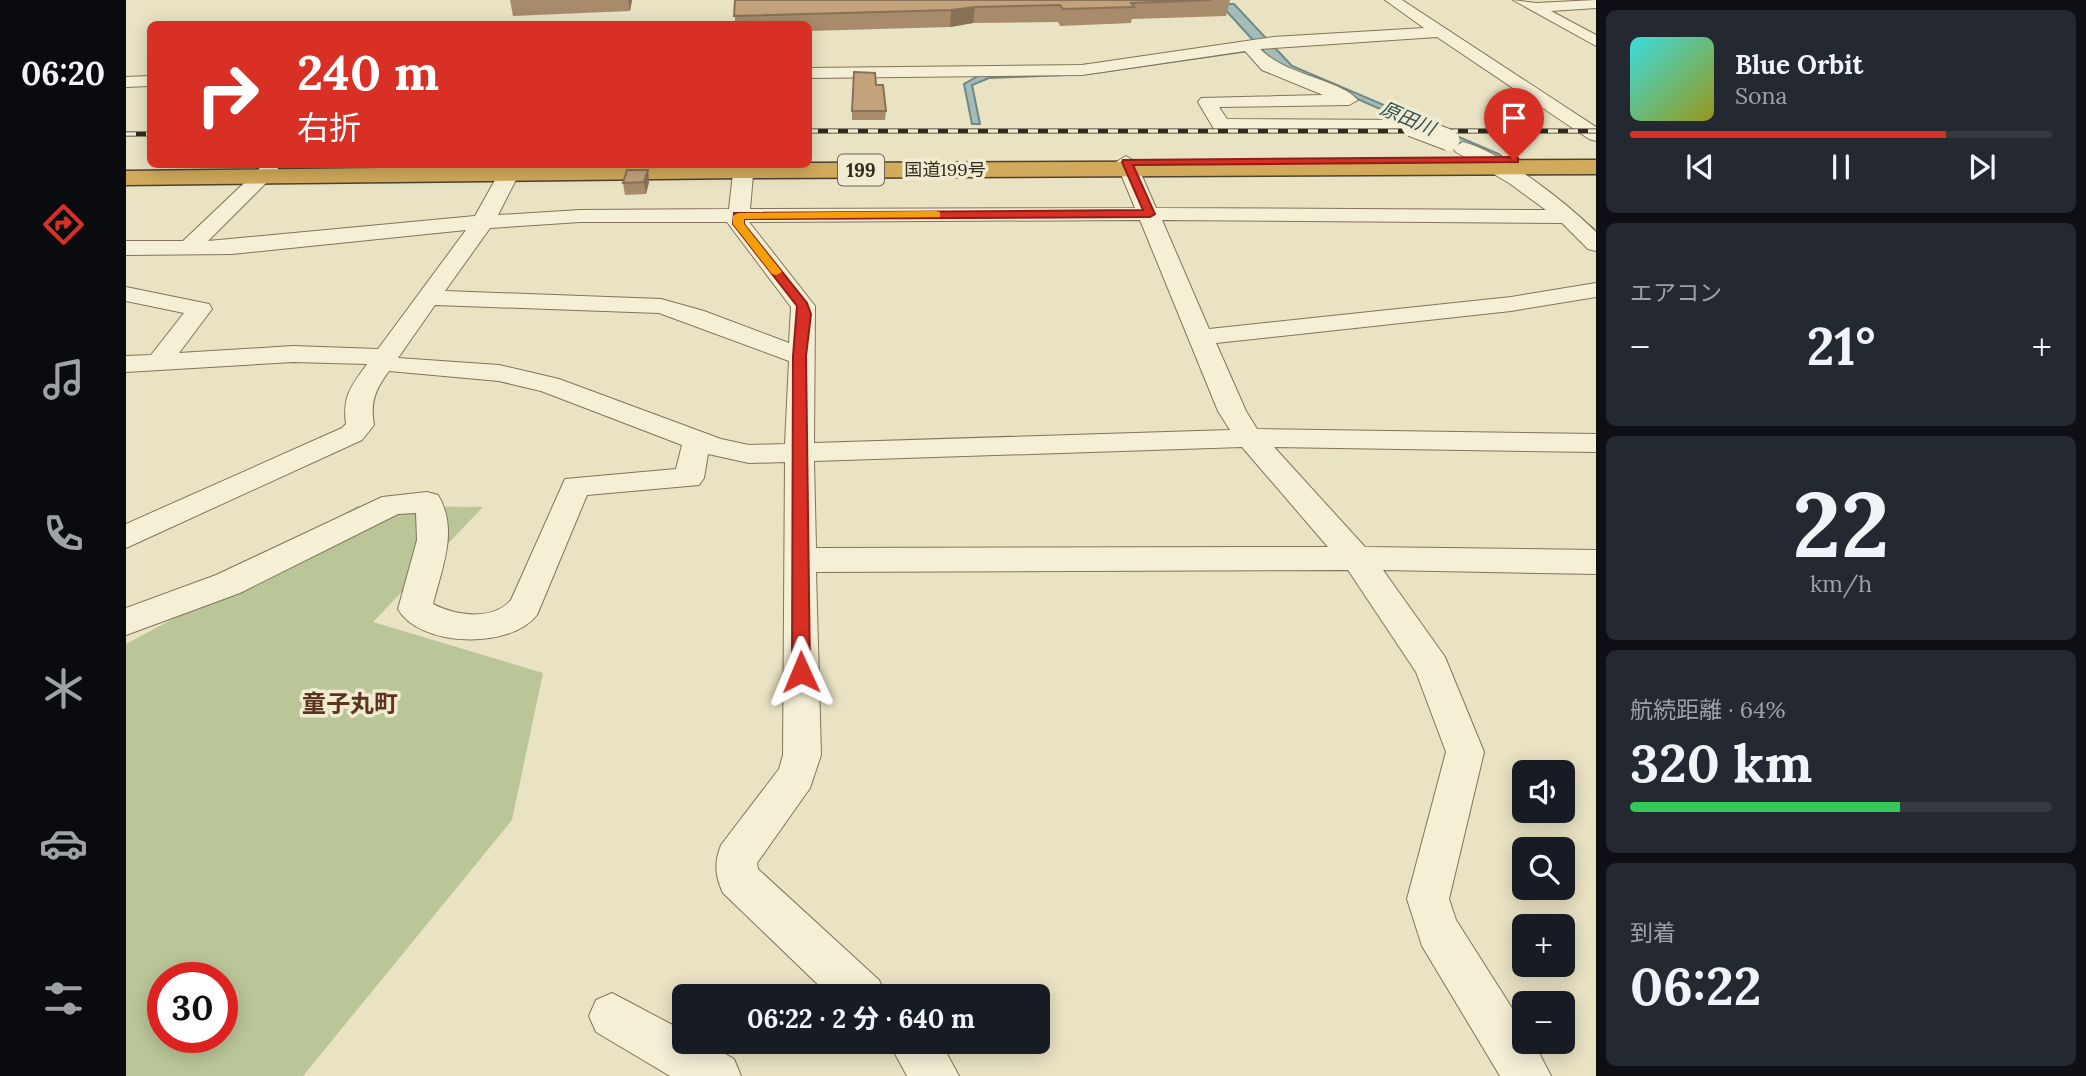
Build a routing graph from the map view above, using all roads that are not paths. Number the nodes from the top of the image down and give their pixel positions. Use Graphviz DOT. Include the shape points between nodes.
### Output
graph roads {
  1 [pos="1392,0"];
  2 [pos="1526,3"];
  3 [pos="1596,4"];
  4 [pos="1440,32"];
  5 [pos="1596,41"];
  6 [pos="1249,46"];
  7 [pos="812,73"];
  8 [pos="147,81"];
  9 [pos="126,82"];
  10 [pos="1349,100"];
  11 [pos="1409,125"];
  12 [pos="1596,135"];
  13 [pos="1596,160"];
  14 [pos="812,163"];
  15 [pos="1493,163"];
  16 [pos="1128,165"];
  17 [pos="812,167"];
  18 [pos="1596,167"];
  19 [pos="540,168"];
  20 [pos="744,168"];
  21 [pos="511,169"];
  22 [pos="126,171"];
  23 [pos="265,173"];
  24 [pos="126,177"];
  25 [pos="1150,214"];
  26 [pos="738,216"];
  27 [pos="1567,217"];
  28 [pos="483,222"];
  29 [pos="1596,244"];
  30 [pos="189,247"];
  31 [pos="126,248"];
  32 [pos="1596,290"];
  33 [pos="126,294"];
  34 [pos="428,298"];
  35 [pos="1202,337"];
  36 [pos="800,356"];
  37 [pos="382,359"];
  38 [pos="159,362"];
  39 [pos="126,364"];
  40 [pos="1249,438"];
  41 [pos="697,439"];
  42 [pos="1596,443"];
  43 [pos="799,453"];
  44 [pos="126,537"];
  45 [pos="1357,558"];
  46 [pos="799,560"];
  47 [pos="1587,567"];
  48 [pos="126,622"];
  49 [pos="850,984"];
  50 [pos="612,1016"];
  51 [pos="921,1054"];
  52 [pos="717,1076"];
  53 [pos="935,1076"];
  54 [pos="1527,1076"];
  1 -- 4 [label="street"];
  2 -- 3 [label="street"];
  2 -- 5 [label="street"];
  4 -- 6 [label="street"];
  4 -- 12 [label="street"];
  6 -- 7 [label="street" via="1082,70"];
  6 -- 10 [label="street" via="1268,66"];
  8 -- 9 [label="street"];
  10 -- 11 [label="street"];
  10 -- 11 [label="street" via="1207,102 1221,125"];
  11 -- 15 [label="street, bridge"];
  13 -- 15 [label="highway, 国道199号 / 199"];
  14 -- 16 [label="highway, 国道199号 / 199"];
  15 -- 16 [label="highway, 国道199号 / 199"];
  15 -- 18 [label="highway, 国道199号 / 199"];
  15 -- 27 [label="street"];
  16 -- 17 [label="highway, 国道199号 / 199"];
  16 -- 25 [label="street"];
  19 -- 21 [label="highway, 国道199号 / 199"];
  20 -- 21 [label="highway, 国道199号 / 199"];
  20 -- 26 [label="street"];
  21 -- 23 [label="highway, 国道199号 / 199"];
  21 -- 28 [label="street"];
  22 -- 23 [label="highway, 国道199号 / 199"];
  23 -- 24 [label="highway, 国道199号 / 199"];
  23 -- 30 [label="street"];
  25 -- 26 [label="street"];
  25 -- 27 [label="street"];
  25 -- 35 [label="street"];
  26 -- 28 [label="street" via="580,216"];
  26 -- 36 [label="street" via="738,224 803,306"];
  27 -- 29 [label="street"];
  28 -- 30 [label="street" via="298,243"];
  28 -- 34 [label="street"];
  30 -- 31 [label="street"];
  32 -- 35 [label="street" via="1511,304"];
  33 -- 38 [label="street" via="200,309"];
  34 -- 36 [label="street" via="660,306"];
  34 -- 37 [label="street"];
  35 -- 40 [label="street" via="1232,411"];
  36 -- 43 [label="street"];
  37 -- 38 [label="street" via="293,354"];
  37 -- 41 [label="street" via="405,367 499,373 550,385"];
  37 -- 44 [label="street" via="364,387 357,407 360,425 352,434"];
  38 -- 39 [label="street"];
  40 -- 42 [label="street"];
  40 -- 43 [label="street"];
  40 -- 45 [label="street"];
  41 -- 43 [label="street" via="749,454"];
  41 -- 48 [label="street" via="689,478 576,486 525,607 512,620 494,625 447,625 415,609 435,530 434,512 427,502 419,501 393,504 228,583"];
  43 -- 46 [label="street"];
  45 -- 46 [label="street"];
  45 -- 47 [label="street"];
  45 -- 54 [label="street" via="1432,667 1465,752 1428,899 1438,931"];
  46 -- 49 [label="street" via="802,755 796,776 736,859 738,879"];
  50 -- 52 [label="street"];
  51 -- 53 [label="street"];
}
